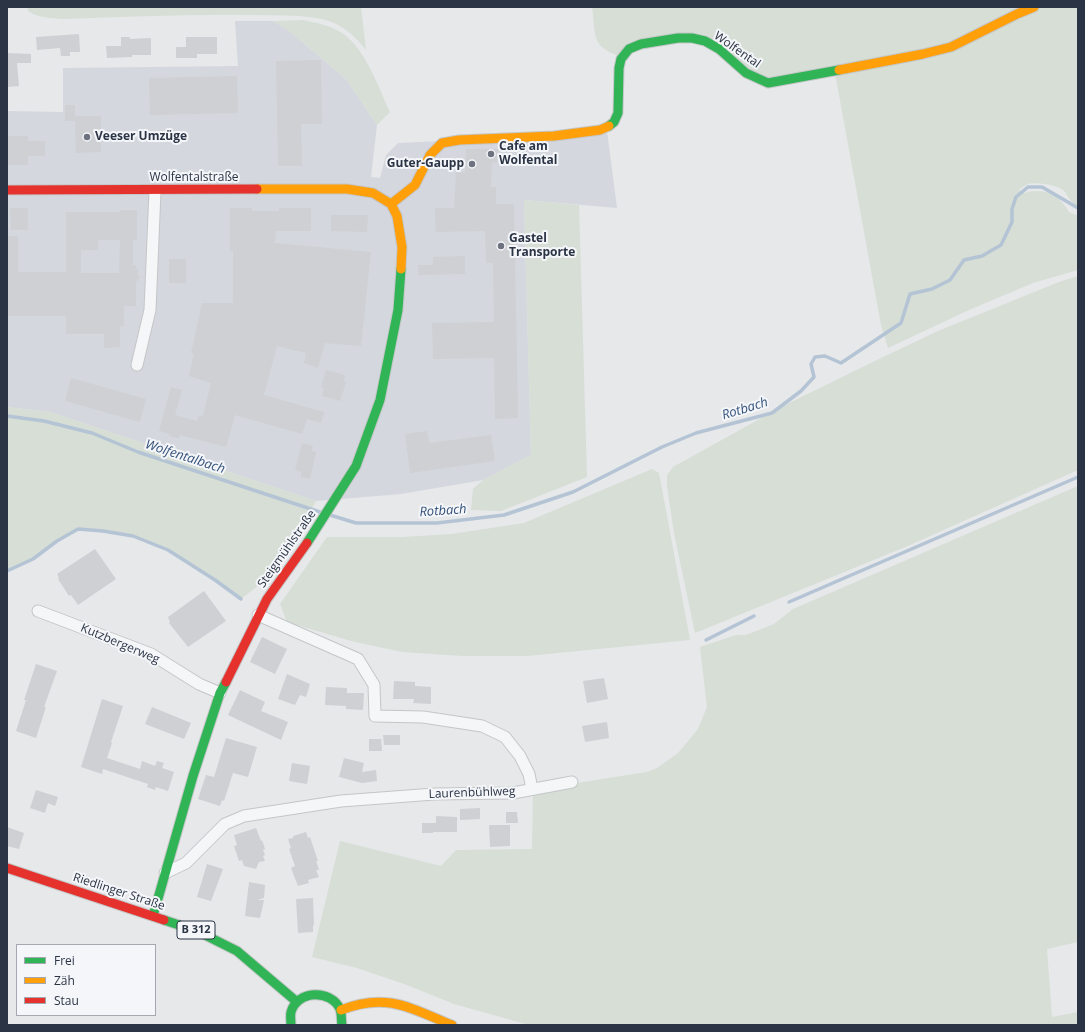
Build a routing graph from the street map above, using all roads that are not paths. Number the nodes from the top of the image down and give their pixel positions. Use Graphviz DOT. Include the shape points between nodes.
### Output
graph roads {
  1 [pos="1034,7"];
  2 [pos="7,190"];
  3 [pos="155,191"];
  4 [pos="391,204"];
  5 [pos="137,365"];
  6 [pos="38,611"];
  7 [pos="258,615"];
  8 [pos="220,693"];
  9 [pos="572,782"];
  10 [pos="532,789"];
  11 [pos="7,868"];
  12 [pos="165,873"];
  13 [pos="153,916"];
  14 [pos="296,1002"];
  15 [pos="341,1010"];
  16 [pos="291,1025"];
  17 [pos="342,1025"];
  18 [pos="452,1025"];
  1 -- 4 [label="street, Wolfental" via="951,47 916,56 768,82 740,69 712,44 696,39 681,38 632,47 620,59 619,101 615,120 607,128 565,135 442,143 430,155 415,185"];
  2 -- 3 [label="street, Wolfentalstraße"];
  3 -- 4 [label="street, Wolfentalstraße" via="347,190 373,193"];
  3 -- 5 [label="street" via="150,310"];
  4 -- 7 [label="street, Steigmühlstraße" via="397,216 402,247 398,310 380,400 356,466 315,532 267,598"];
  6 -- 8 [label="street, Kutzbergerweg" via="151,654 199,684"];
  7 -- 8 [label="street, Steigmühlstraße"];
  7 -- 10 [label="street, Laurenbühlweg" via="358,659 374,685 375,716 423,717 482,726 505,737 520,756 529,774"];
  8 -- 12 [label="street, Steigmühlstraße"];
  9 -- 10 [label="street"];
  10 -- 12 [label="street, Laurenbühlweg" via="513,793 434,794 341,801 244,816 225,824 186,863"];
  11 -- 13 [label="street, Riedlinger Straße / B 312"];
  12 -- 13 [label="street, Steigmühlstraße"];
  13 -- 14 [label="street, Riedlinger Straße / B 312" via="197,931 236,951"];
  14 -- 15 [label="street" via="315,993 326,995 335,1001"];
  14 -- 16 [label="street"];
  15 -- 17 [label="street"];
  15 -- 18 [label="street" via="352,1004 379,1000 395,1002"];
}
